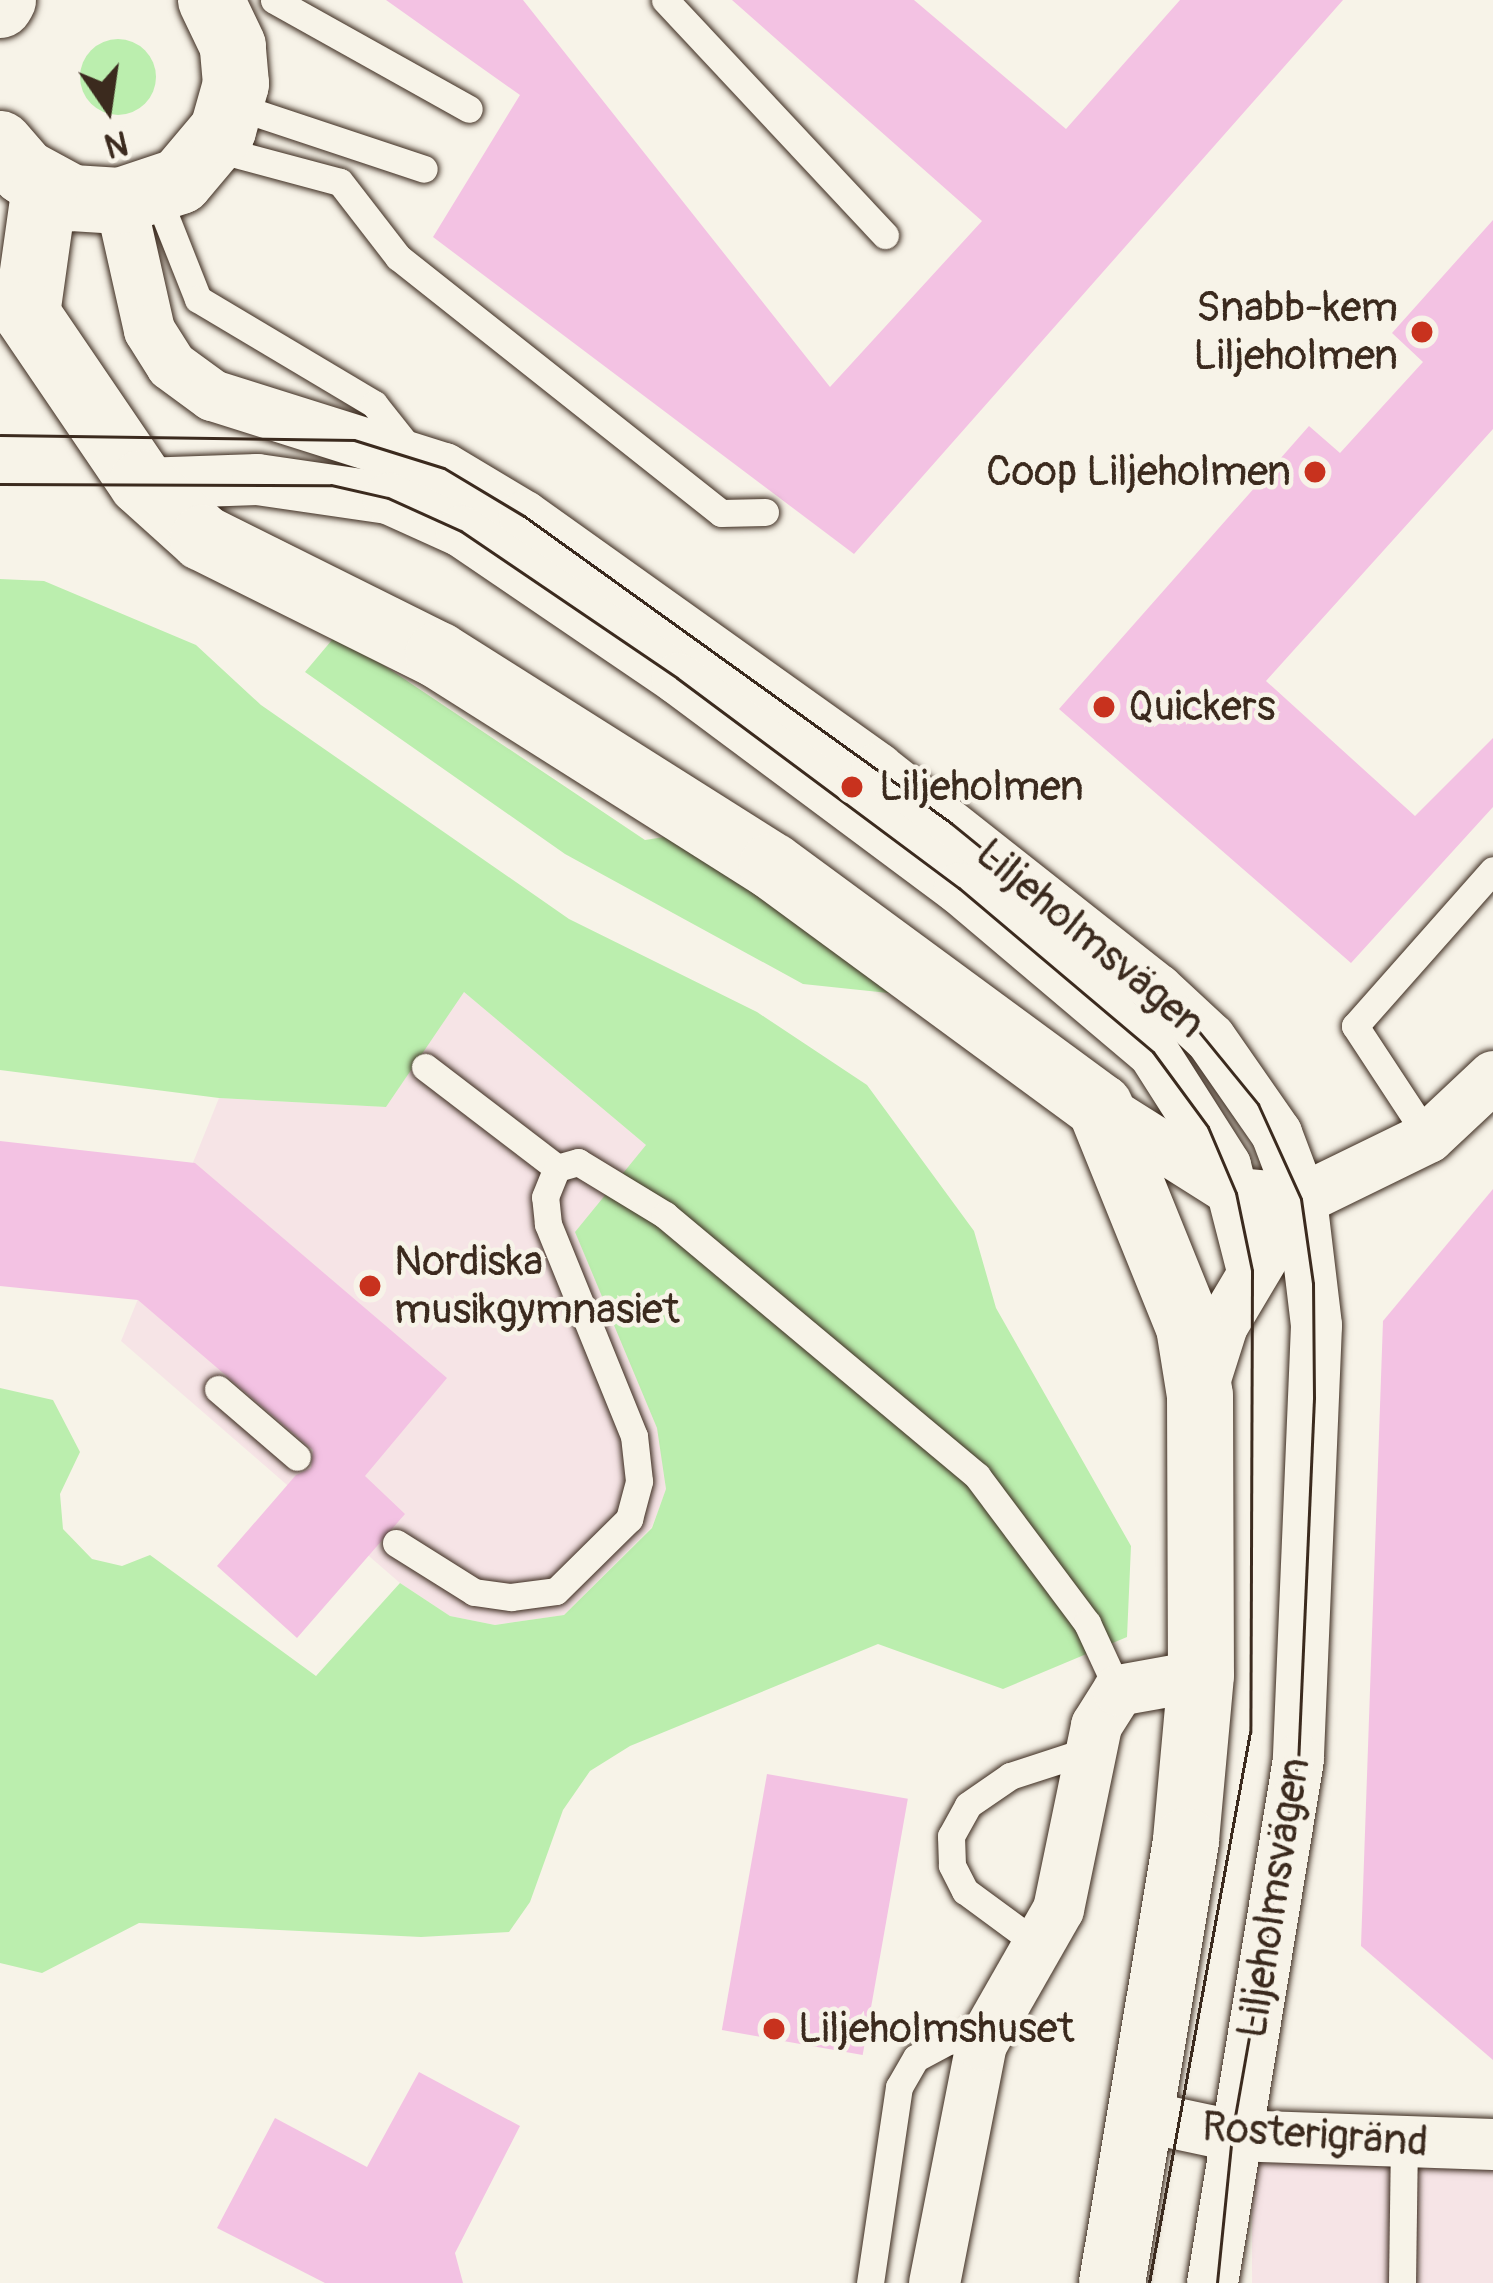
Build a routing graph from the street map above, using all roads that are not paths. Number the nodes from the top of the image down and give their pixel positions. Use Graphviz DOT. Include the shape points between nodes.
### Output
graph roads {
  1 [pos="211,0"];
  2 [pos="274,0"];
  3 [pos="665,0"];
  4 [pos="469,109"];
  5 [pos="222,126"];
  6 [pos="424,169"];
  7 [pos="17,173"];
  8 [pos="138,197"];
  9 [pos="884,235"];
  10 [pos="13,314"];
  11 [pos="415,456"];
  12 [pos="142,483"];
  13 [pos="765,512"];
  14 [pos="1493,870"];
  15 [pos="425,1067"];
  16 [pos="1493,1076"];
  17 [pos="1100,1107"];
  18 [pos="1428,1138"];
  19 [pos="556,1168"];
  20 [pos="1235,1193"];
  21 [pos="1301,1199"];
  22 [pos="1252,1270"];
  23 [pos="218,1389"];
  24 [pos="1200,1396"];
  25 [pos="297,1457"];
  26 [pos="396,1543"];
  27 [pos="1201,1675"];
  28 [pos="1118,1690"];
  29 [pos="1084,1752"];
  30 [pos="1040,1946"];
  31 [pos="981,2044"];
  32 [pos="1138,2115"];
  33 [pos="1232,2135"];
  34 [pos="1493,2144"];
  35 [pos="1404,2147"];
  36 [pos="1215,2276"];
  37 [pos="869,2283"];
  38 [pos="934,2283"];
  39 [pos="1112,2283"];
  40 [pos="1402,2283"];
  1 -- 5 [label="street" via="233,46"];
  2 -- 4 [label="lane"];
  3 -- 9 [label="lane"];
  5 -- 6 [label="lane"];
  5 -- 8 [label="street"];
  5 -- 13 [label="lane" via="340,182 398,257 721,513"];
  7 -- 8 [label="street"];
  7 -- 10 [label="street"];
  8 -- 11 [label="lane" via="198,299 374,404"];
  8 -- 11 [label="street, Liljeholmsvägen" via="149,329 171,365 212,394"];
  10 -- 12 [label="street"];
  11 -- 21 [label="street, Liljeholmsvägen" via="524,516 877,768 1156,989 1235,1069 1276,1133"];
  12 -- 17 [label="street" via="203,538 438,655 772,866"];
  12 -- 20 [label="street, Liljeholmsvägen" via="331,484 388,498 461,531 821,785 1122,1022 1184,1090"];
  14 -- 18 [label="lane" via="1355,1026"];
  15 -- 19 [label="lane"];
  16 -- 18 [label="street"];
  17 -- 20 [label="street"];
  17 -- 24 [label="street" via="1189,1328"];
  18 -- 21 [label="street"];
  19 -- 26 [label="lane" via="544,1197 548,1224 634,1436 640,1481 629,1519 556,1591 511,1597 474,1592"];
  19 -- 28 [label="lane" via="578,1162 603,1172 665,1216 976,1476 1087,1623"];
  20 -- 21 [label="street"];
  20 -- 22 [label="street, Liljeholmsvägen"];
  21 -- 22 [label="street"];
  21 -- 33 [label="street, Liljeholmsvägen" via="1316,1325 1298,1759"];
  22 -- 24 [label="street" via="1222,1324"];
  23 -- 25 [label="lane"];
  24 -- 27 [label="street"];
  27 -- 28 [label="street"];
  27 -- 32 [label="street" via="1186,1841"];
  28 -- 29 [label="street"];
  29 -- 30 [label="street" via="1058,1909"];
  29 -- 30 [label="lane" via="1010,1776 968,1805 951,1837 964,1891"];
  30 -- 31 [label="street"];
  31 -- 37 [label="lane" via="950,2040 916,2058 898,2087"];
  31 -- 38 [label="street"];
  32 -- 33 [label="street, Rosterigränd"];
  32 -- 39 [label="street"];
  33 -- 35 [label="street, Rosterigränd"];
  33 -- 36 [label="street, Liljeholmsvägen"];
  34 -- 35 [label="street, Rosterigränd"];
  35 -- 40 [label="lane"];
}
